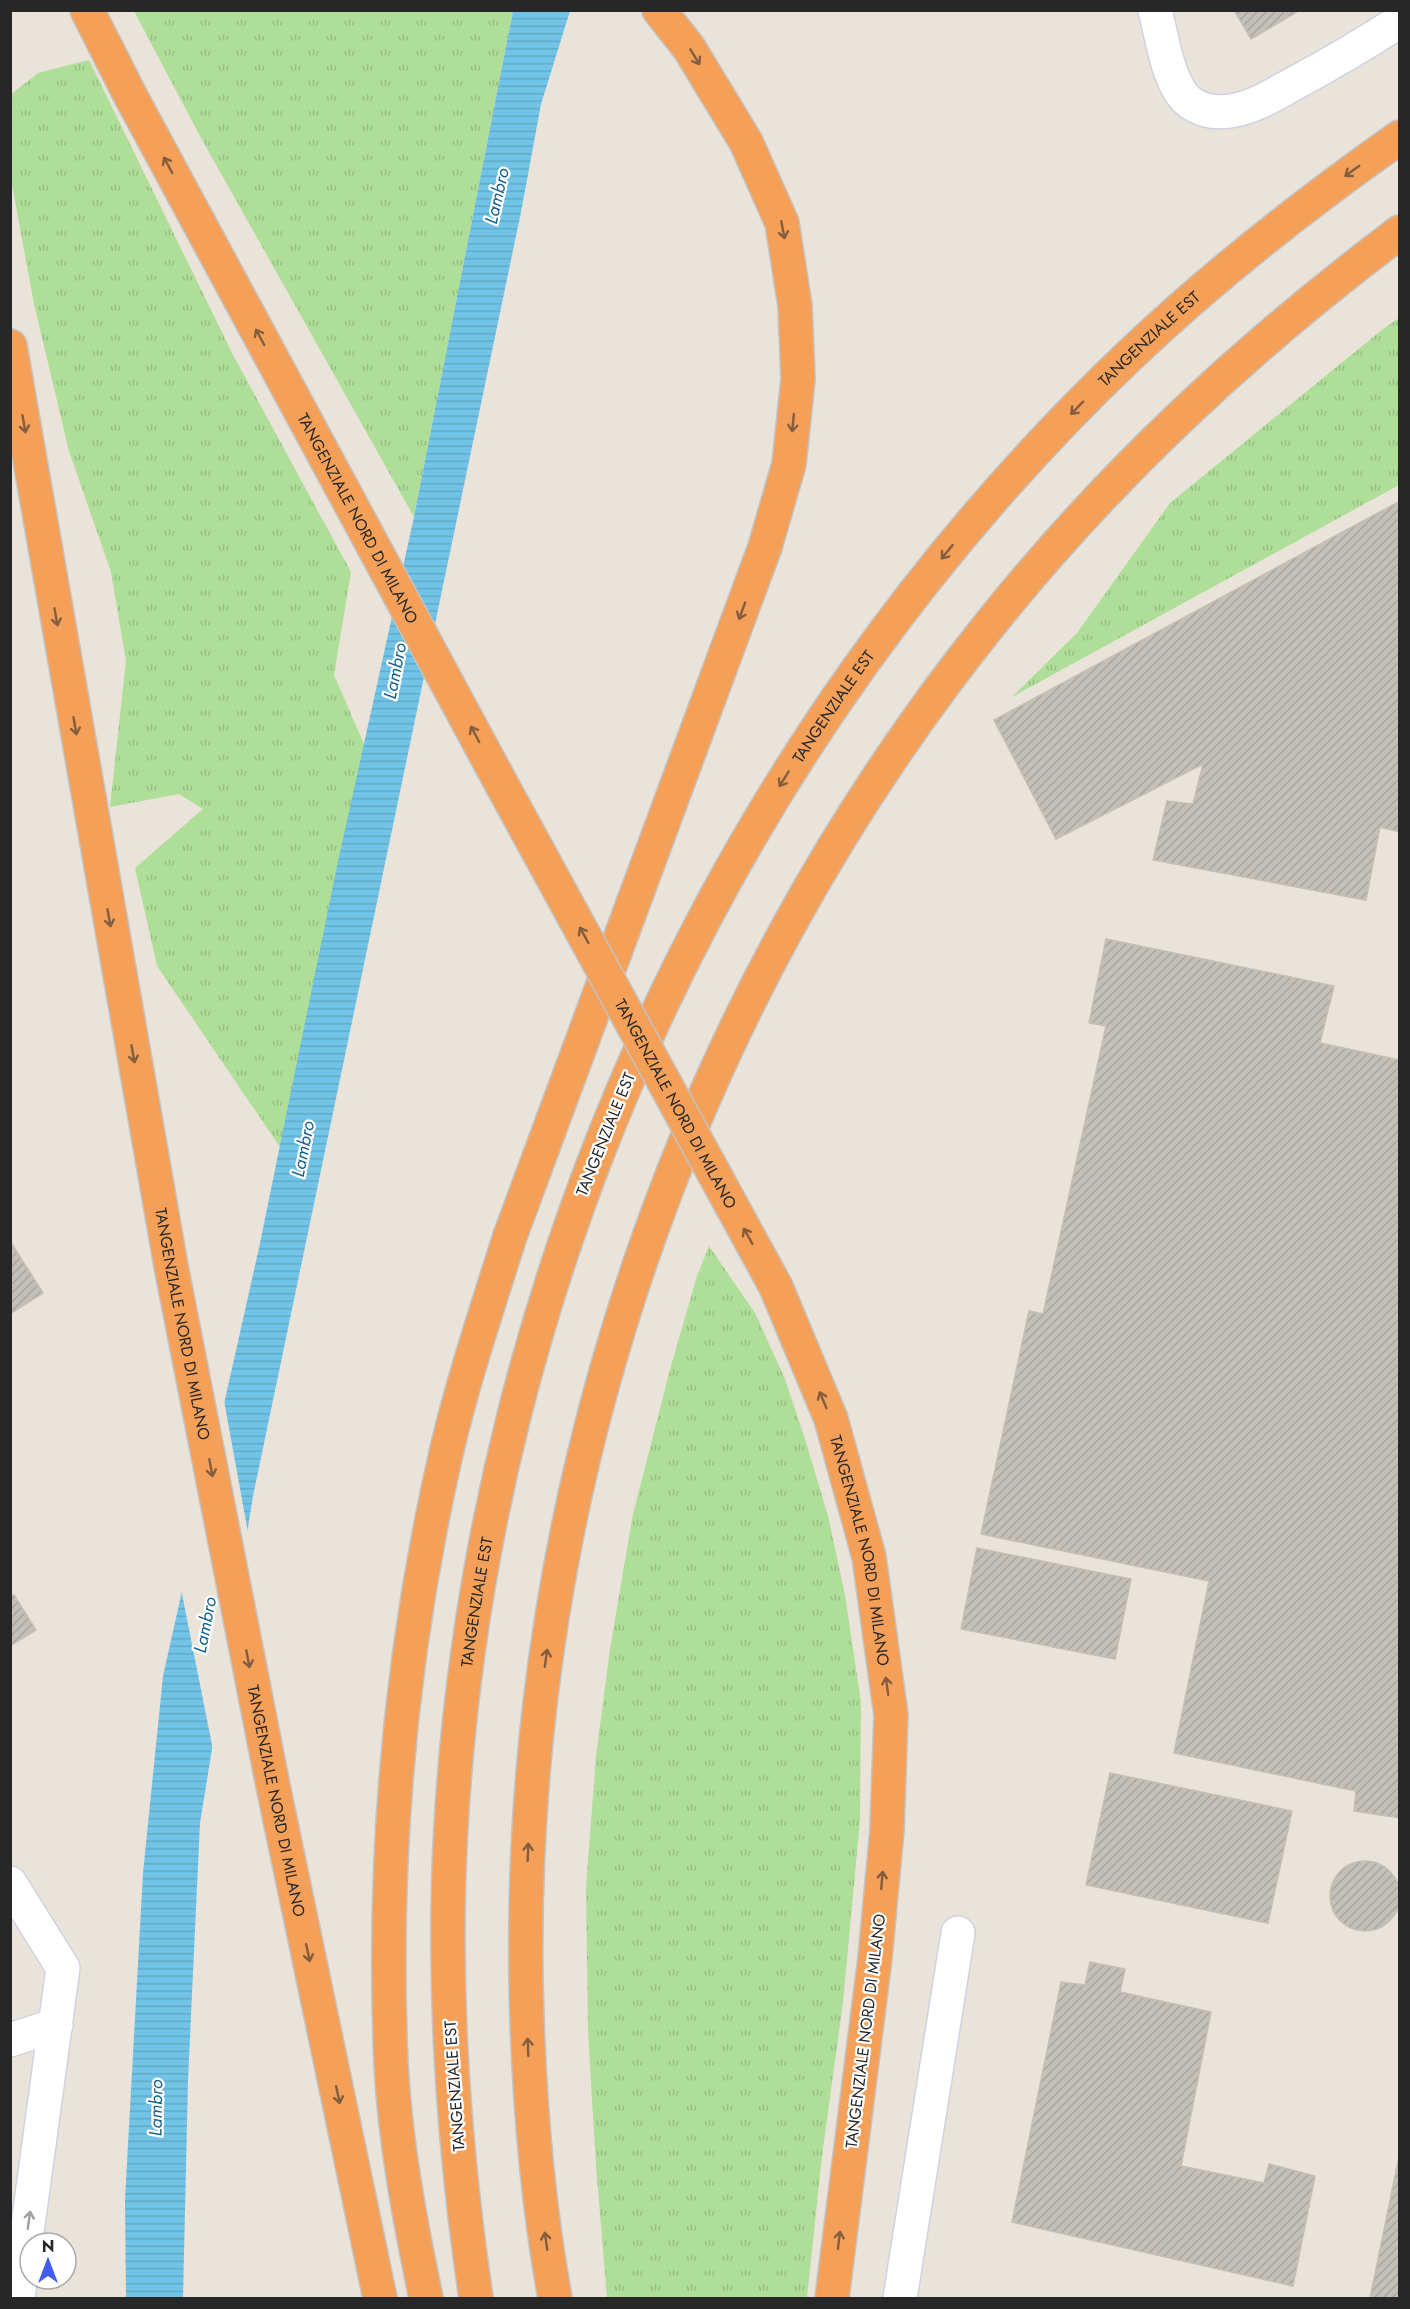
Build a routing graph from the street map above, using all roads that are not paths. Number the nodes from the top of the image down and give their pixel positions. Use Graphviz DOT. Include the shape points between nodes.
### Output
graph roads {
  1 [pos="87,10"];
  2 [pos="659,10"];
  3 [pos="1155,10"];
  4 [pos="1400,21"];
  5 [pos="1400,137"];
  6 [pos="1400,232"];
  7 [pos="10,346"];
  8 [pos="10,1882"];
  9 [pos="958,1933"];
  10 [pos="56,2025"];
  11 [pos="10,2040"];
  12 [pos="18,2298"];
  13 [pos="380,2298"];
  14 [pos="426,2298"];
  15 [pos="476,2298"];
  16 [pos="555,2298"];
  17 [pos="832,2298"];
  18 [pos="900,2298"];
  17 -- 1 [label="highway, TANGENZIALE NORD DI MILANO, one-way, bridge" via="875,1958 887,1830 891,1714 868,1557 831,1419 776,1287"];
  2 -- 14 [label="highway, one-way" via="689,48 746,142 782,223 795,306 798,379 789,464 765,547 510,1236 450,1438 426,1551 401,1735 390,1930 392,2064 402,2173"];
  3 -- 4 [label="lane" via="1182,94 1193,105 1212,112 1253,106"];
  5 -- 15 [label="highway, TANGENZIALE EST, one-way" via="1262,239 1138,348 1045,441 929,574 830,708 760,818 686,952 626,1082 562,1247 512,1417 483,1556 460,1709 448,1886 448,2004 456,2134"];
  16 -- 6 [label="highway, one-way" via="537,2162 527,2013 528,1842 537,1729 554,1604 588,1436 619,1326 675,1165 740,1018 798,907 888,762 969,650 1064,536 1175,420 1285,322"];
  7 -- 13 [label="highway, TANGENZIALE NORD DI MILANO, one-way" via="171,1266 272,1781"];
  8 -- 10 [label="lane" via="63,1968"];
  9 -- 18 [label="lane"];
  10 -- 11 [label="lane"];
  12 -- 10 [label="lane, one-way"];
}
